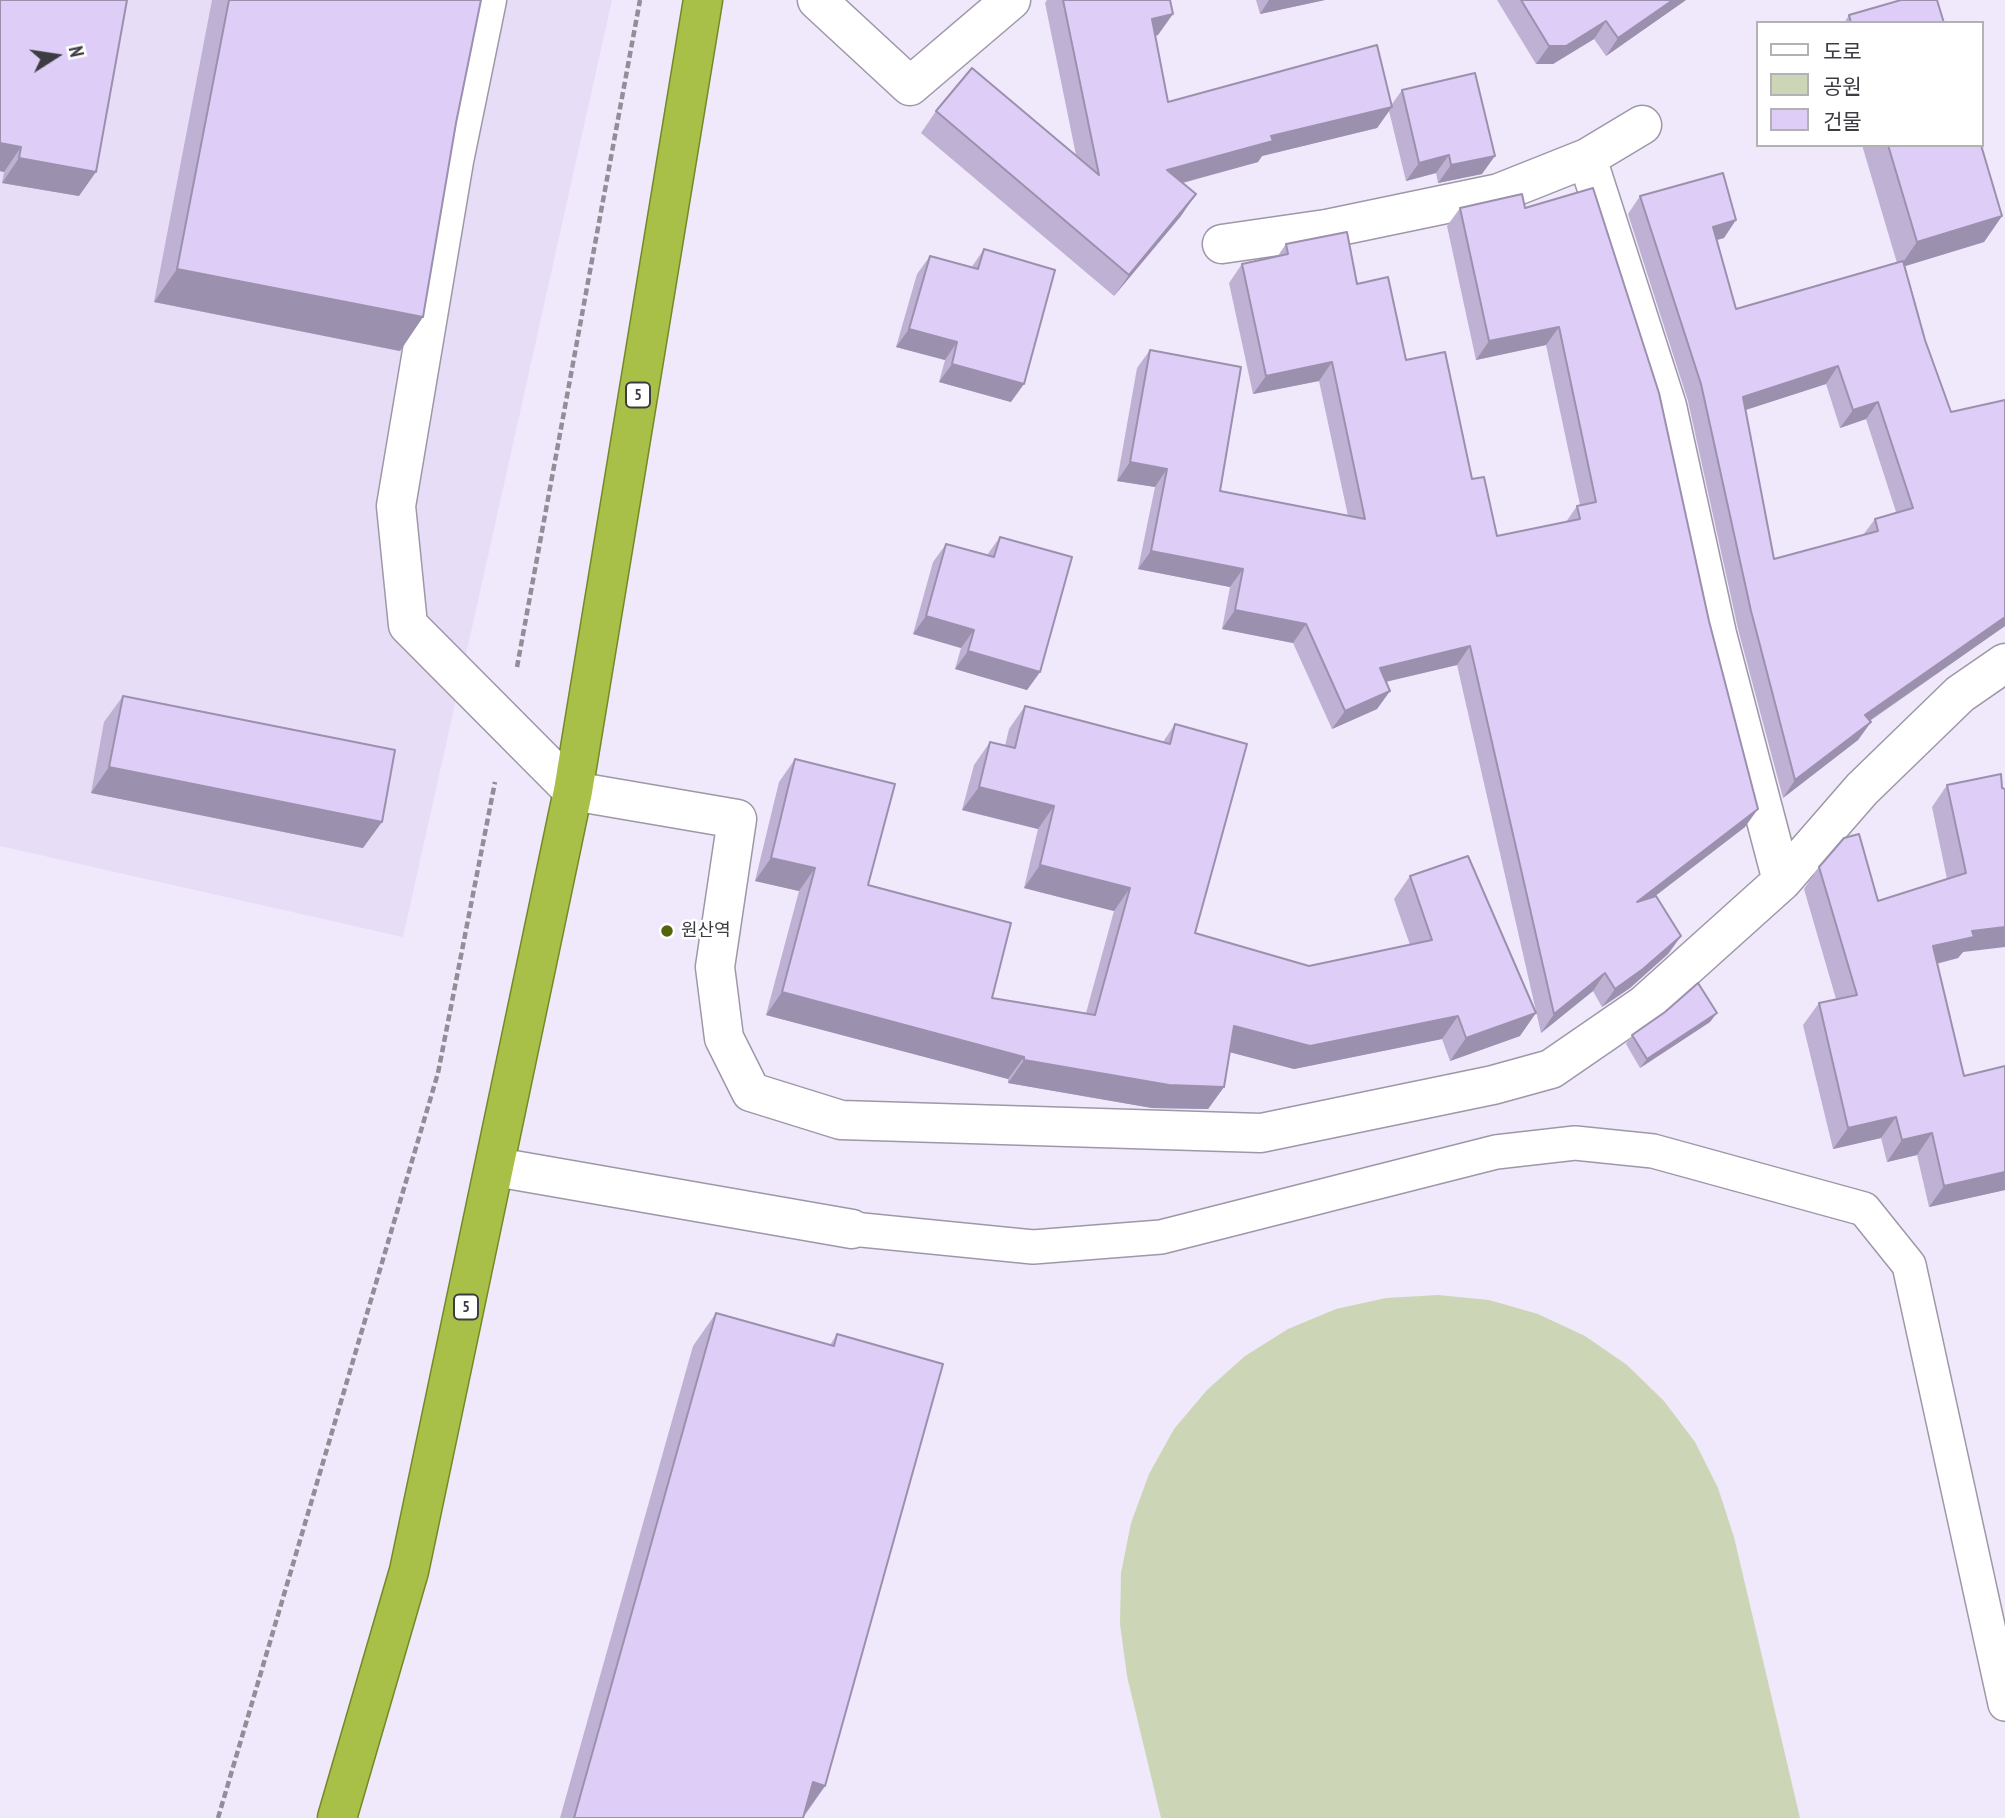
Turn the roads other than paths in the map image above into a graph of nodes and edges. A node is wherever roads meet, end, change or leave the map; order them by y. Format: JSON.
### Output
{"nodes":[{"id":1,"x":487,"y":0,"type":"edge"},
{"id":2,"x":703,"y":0,"type":"edge"},
{"id":3,"x":817,"y":0,"type":"edge"},
{"id":4,"x":1011,"y":0,"type":"edge"},
{"id":5,"x":1642,"y":125,"type":"dead end"},
{"id":6,"x":1587,"y":158,"type":"junction"},
{"id":7,"x":1222,"y":244,"type":"dead end"},
{"id":8,"x":2005,"y":663,"type":"edge"},
{"id":9,"x":573,"y":791,"type":"junction"},
{"id":10,"x":1782,"y":881,"type":"junction"},
{"id":11,"x":496,"y":1167,"type":"junction"},
{"id":12,"x":852,"y":1229,"type":"joint"},
{"id":13,"x":2005,"y":1704,"type":"edge"},
{"id":14,"x":337,"y":1818,"type":"edge"}],
"edges":[{"from":1,"to":9,"type":"street"},
{"from":2,"to":9,"type":"highway","number":"5"},
{"from":3,"to":4,"type":"street"},
{"from":5,"to":6,"type":"street"},
{"from":6,"to":7,"type":"street"},
{"from":6,"to":10,"type":"street"},
{"from":8,"to":10,"type":"street"},
{"from":9,"to":10,"type":"street"},
{"from":9,"to":11,"type":"highway","number":"5"},
{"from":11,"to":12,"type":"street"},
{"from":11,"to":14,"type":"highway","number":"5"},
{"from":12,"to":13,"type":"lane"}]}
